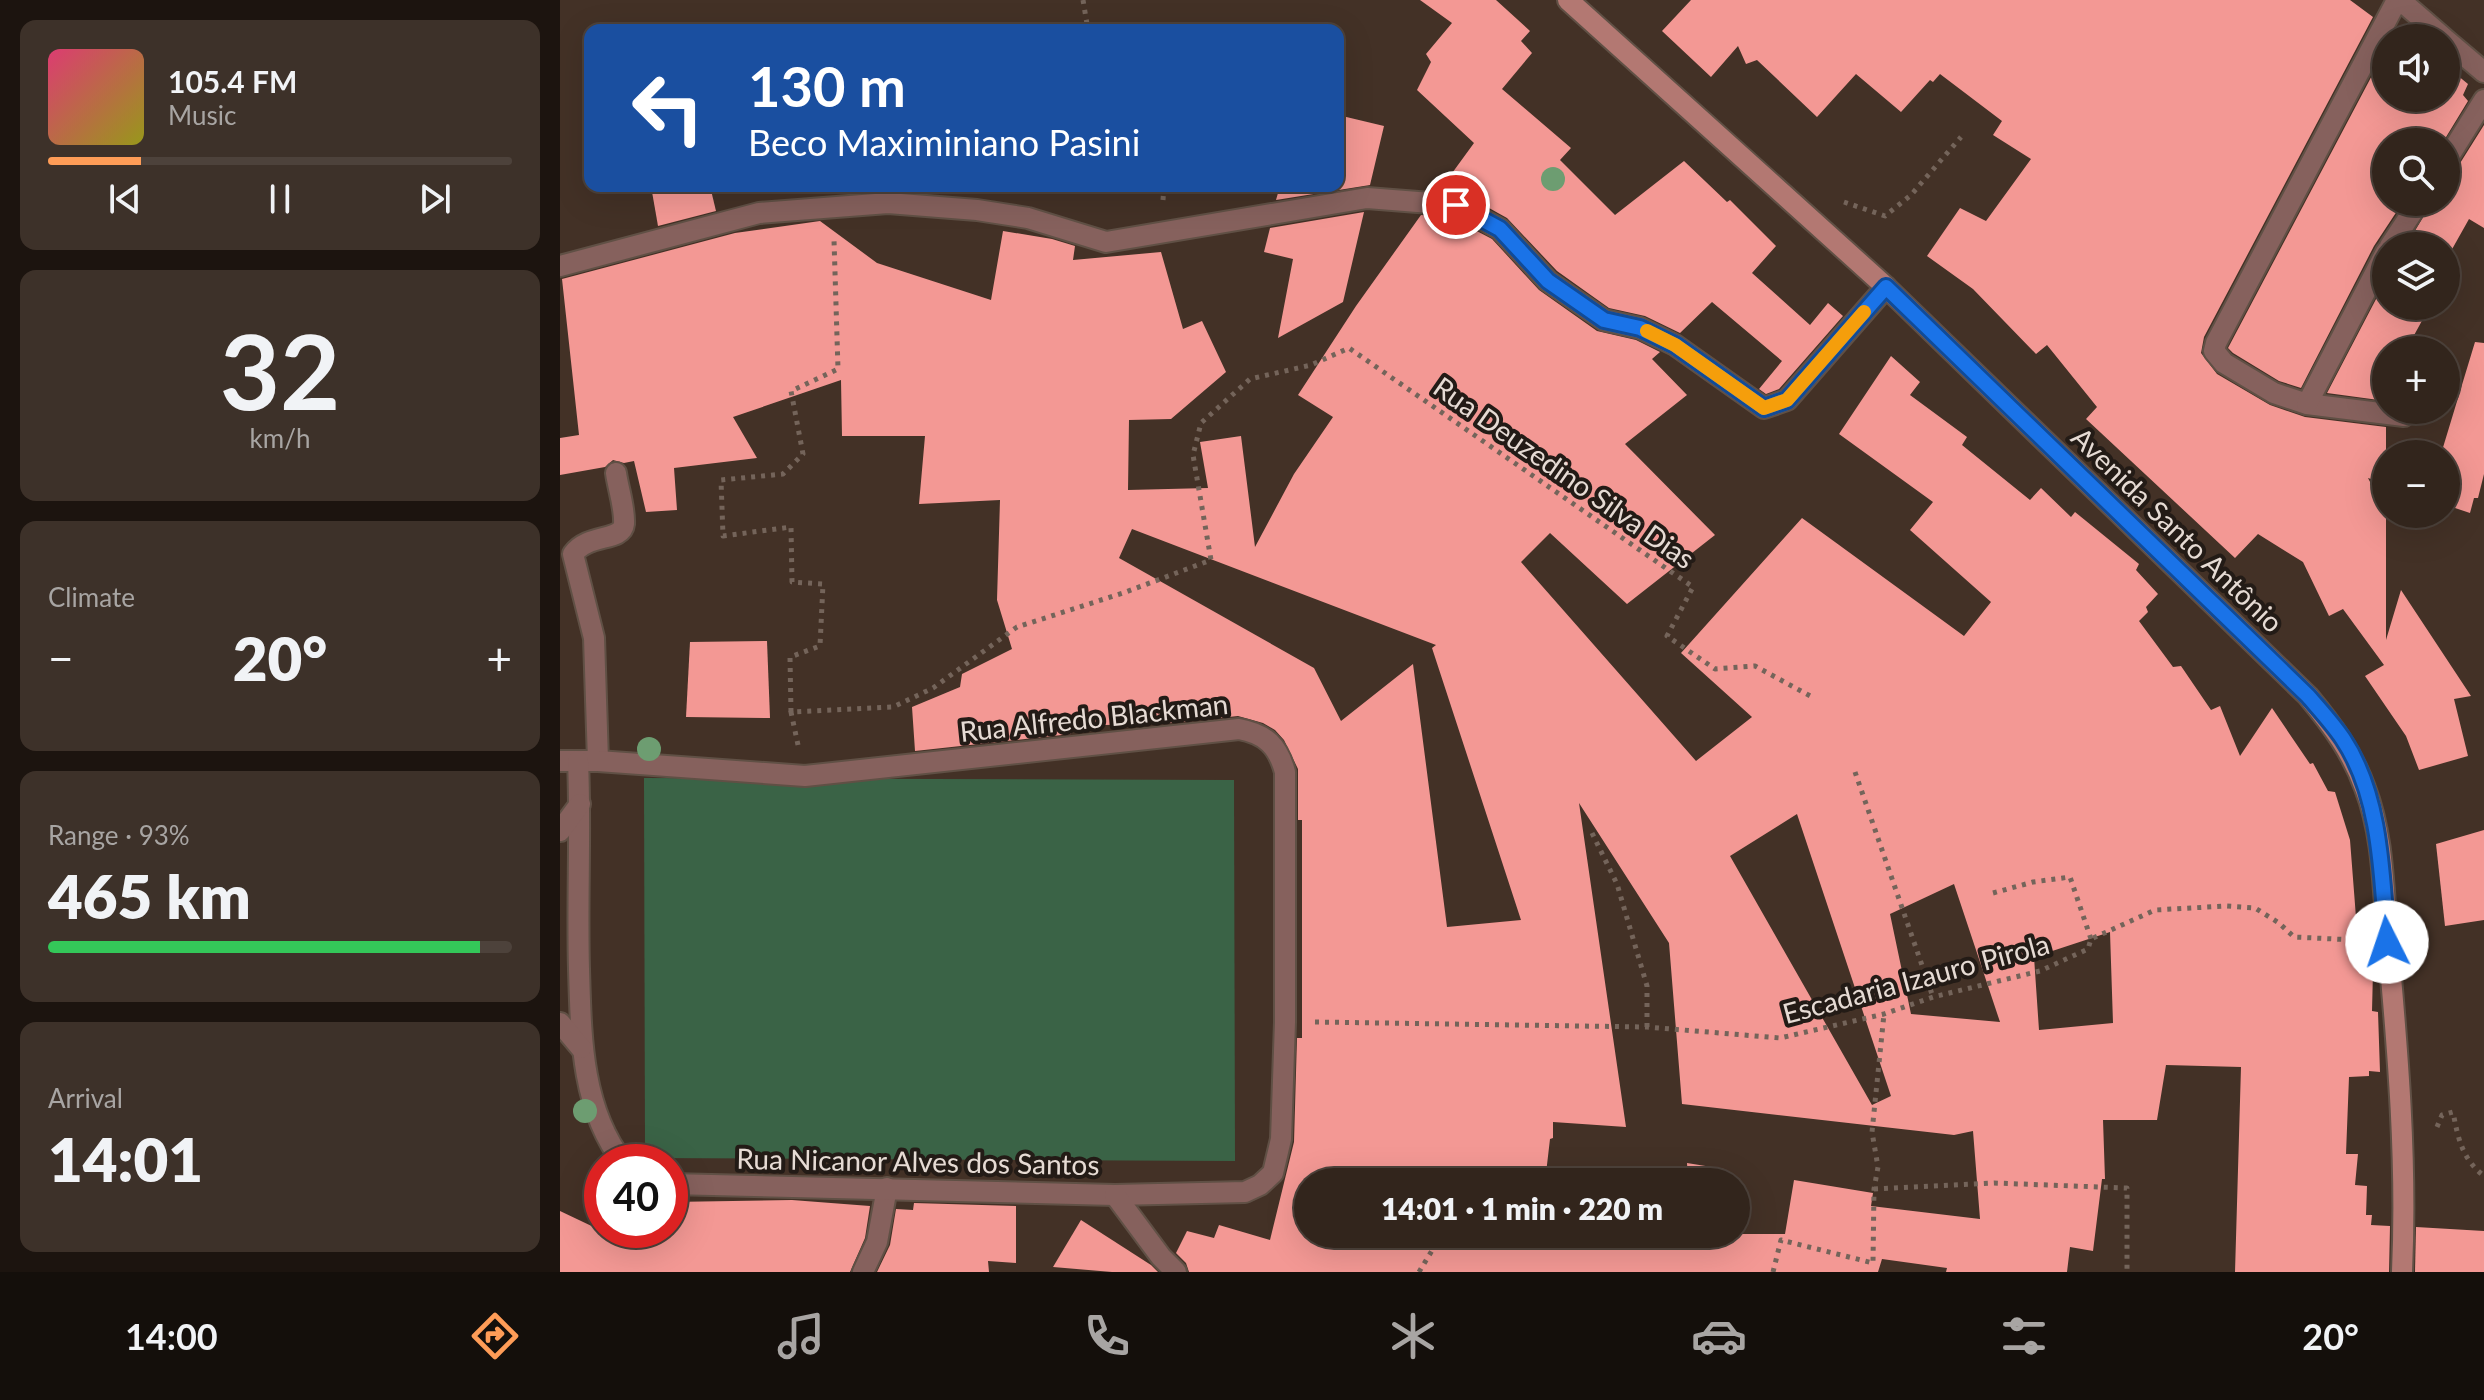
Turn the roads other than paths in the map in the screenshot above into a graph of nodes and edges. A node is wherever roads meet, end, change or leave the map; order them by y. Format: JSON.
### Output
{"nodes":[{"id":1,"x":1568,"y":0,"type":"edge"},
{"id":2,"x":2398,"y":0,"type":"edge"},
{"id":3,"x":2427,"y":24,"type":"edge"},
{"id":4,"x":2460,"y":52,"type":"edge"},
{"id":5,"x":2484,"y":72,"type":"edge"},
{"id":6,"x":2484,"y":100,"type":"edge"},
{"id":7,"x":2460,"y":139,"type":"edge"},
{"id":8,"x":560,"y":266,"type":"edge"},
{"id":9,"x":2372,"y":279,"type":"edge"},
{"id":10,"x":1886,"y":287,"type":"junction"},
{"id":11,"x":2307,"y":404,"type":"junction"},
{"id":12,"x":2372,"y":412,"type":"edge"},
{"id":13,"x":616,"y":473,"type":"dead end"},
{"id":14,"x":578,"y":761,"type":"edge"},
{"id":15,"x":580,"y":804,"type":"junction"},
{"id":16,"x":560,"y":831,"type":"edge"},
{"id":17,"x":560,"y":1023,"type":"edge"},
{"id":18,"x":581,"y":1048,"type":"junction"},
{"id":19,"x":610,"y":1144,"type":"edge"},
{"id":20,"x":688,"y":1184,"type":"edge"},
{"id":21,"x":887,"y":1188,"type":"junction"},
{"id":22,"x":1115,"y":1195,"type":"junction"},
{"id":23,"x":863,"y":1272,"type":"edge"},
{"id":24,"x":1176,"y":1272,"type":"edge"},
{"id":25,"x":2402,"y":1272,"type":"edge"}],
"edges":[{"from":1,"to":10,"type":"street","name":"Avenida Santo Antônio"},
{"from":2,"to":3,"type":"street"},
{"from":2,"to":11,"type":"street"},
{"from":4,"to":5,"type":"street"},
{"from":6,"to":7,"type":"street"},
{"from":8,"to":10,"type":"street"},
{"from":9,"to":11,"type":"street"},
{"from":10,"to":25,"type":"street","name":"Avenida Santo Antônio"},
{"from":11,"to":12,"type":"street"},
{"from":13,"to":14,"type":"street"},
{"from":14,"to":15,"type":"street"},
{"from":14,"to":22,"type":"street","name":"Rua Alfredo Blackman"},
{"from":15,"to":16,"type":"street"},
{"from":15,"to":18,"type":"street"},
{"from":17,"to":18,"type":"street"},
{"from":18,"to":19,"type":"street"},
{"from":20,"to":21,"type":"street","name":"Rua Nicanor Alves dos Santos"},
{"from":21,"to":22,"type":"street","name":"Rua Nicanor Alves dos Santos"},
{"from":21,"to":23,"type":"street"},
{"from":22,"to":24,"type":"street","name":"Rua Nicanor Alves dos Santos"}]}
